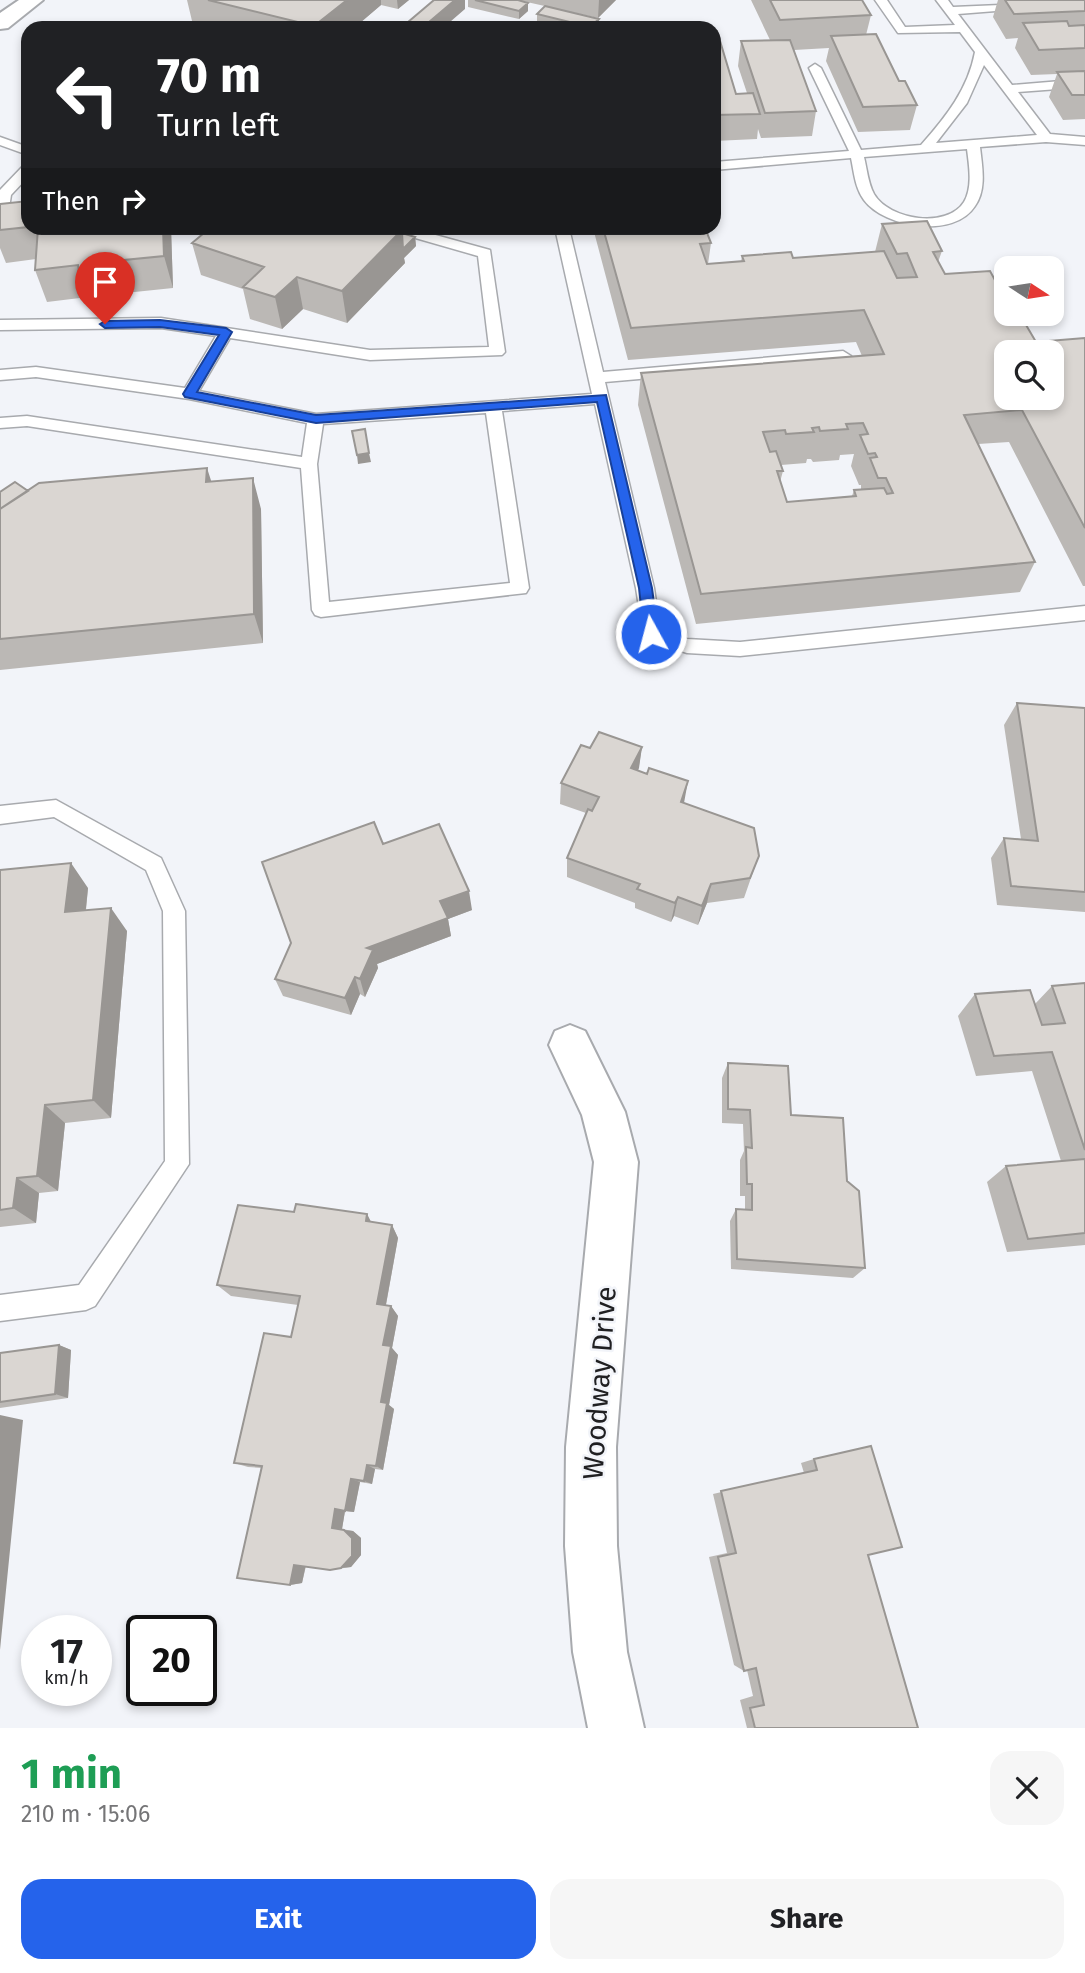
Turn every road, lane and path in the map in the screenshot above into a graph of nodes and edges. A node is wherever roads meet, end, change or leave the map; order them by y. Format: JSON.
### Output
{"nodes":[{"id":1,"x":33,"y":0,"type":"edge"},
{"id":2,"x":881,"y":0,"type":"edge"},
{"id":3,"x":946,"y":5,"type":"edge"},
{"id":4,"x":1031,"y":5,"type":"edge"},
{"id":5,"x":0,"y":23,"type":"edge"},
{"id":6,"x":964,"y":28,"type":"junction"},
{"id":7,"x":981,"y":51,"type":"junction"},
{"id":8,"x":815,"y":68,"type":"dead end"},
{"id":9,"x":1085,"y":83,"type":"edge"},
{"id":10,"x":1009,"y":89,"type":"junction"},
{"id":11,"x":1046,"y":138,"type":"junction"},
{"id":12,"x":0,"y":141,"type":"edge"},
{"id":13,"x":1085,"y":141,"type":"edge"},
{"id":14,"x":974,"y":144,"type":"junction"},
{"id":15,"x":21,"y":148,"type":"edge"},
{"id":16,"x":925,"y":148,"type":"junction"},
{"id":17,"x":857,"y":154,"type":"junction"},
{"id":18,"x":721,"y":165,"type":"edge"},
{"id":19,"x":21,"y":176,"type":"edge"},
{"id":20,"x":0,"y":220,"type":"edge"},
{"id":21,"x":421,"y":235,"type":"edge"},
{"id":22,"x":564,"y":235,"type":"edge"},
{"id":23,"x":0,"y":325,"type":"edge"},
{"id":24,"x":226,"y":332,"type":"junction"},
{"id":25,"x":843,"y":356,"type":"edge"},
{"id":26,"x":0,"y":375,"type":"edge"},
{"id":27,"x":597,"y":378,"type":"junction"},
{"id":28,"x":189,"y":394,"type":"junction"},
{"id":29,"x":602,"y":398,"type":"junction"},
{"id":30,"x":494,"y":407,"type":"junction"},
{"id":31,"x":316,"y":419,"type":"junction"},
{"id":32,"x":0,"y":424,"type":"edge"},
{"id":33,"x":309,"y":464,"type":"junction"},
{"id":34,"x":1085,"y":612,"type":"edge"},
{"id":35,"x":0,"y":816,"type":"edge"},
{"id":36,"x":570,"y":1045,"type":"dead end"},
{"id":37,"x":0,"y":1308,"type":"edge"},
{"id":38,"x":616,"y":1728,"type":"edge"}],
"edges":[{"from":1,"to":5,"type":"street"},
{"from":2,"to":6,"type":"lane"},
{"from":3,"to":4,"type":"lane"},
{"from":3,"to":6,"type":"lane"},
{"from":6,"to":7,"type":"lane"},
{"from":7,"to":10,"type":"lane"},
{"from":7,"to":16,"type":"lane"},
{"from":8,"to":17,"type":"lane"},
{"from":9,"to":10,"type":"lane"},
{"from":10,"to":11,"type":"lane"},
{"from":11,"to":13,"type":"lane"},
{"from":11,"to":14,"type":"lane"},
{"from":12,"to":15,"type":"lane"},
{"from":14,"to":16,"type":"lane"},
{"from":14,"to":17,"type":"lane"},
{"from":16,"to":17,"type":"lane"},
{"from":17,"to":18,"type":"lane"},
{"from":19,"to":20,"type":"lane"},
{"from":21,"to":24,"type":"lane"},
{"from":22,"to":27,"type":"lane"},
{"from":23,"to":24,"type":"lane"},
{"from":24,"to":28,"type":"lane"},
{"from":25,"to":27,"type":"lane"},
{"from":26,"to":28,"type":"lane"},
{"from":27,"to":29,"type":"lane"},
{"from":28,"to":31,"type":"lane"},
{"from":29,"to":30,"type":"lane"},
{"from":29,"to":34,"type":"lane"},
{"from":30,"to":31,"type":"lane"},
{"from":30,"to":33,"type":"lane"},
{"from":31,"to":33,"type":"lane"},
{"from":32,"to":33,"type":"lane"},
{"from":35,"to":37,"type":"lane"},
{"from":36,"to":38,"type":"street","name":"Woodway Drive"}]}
